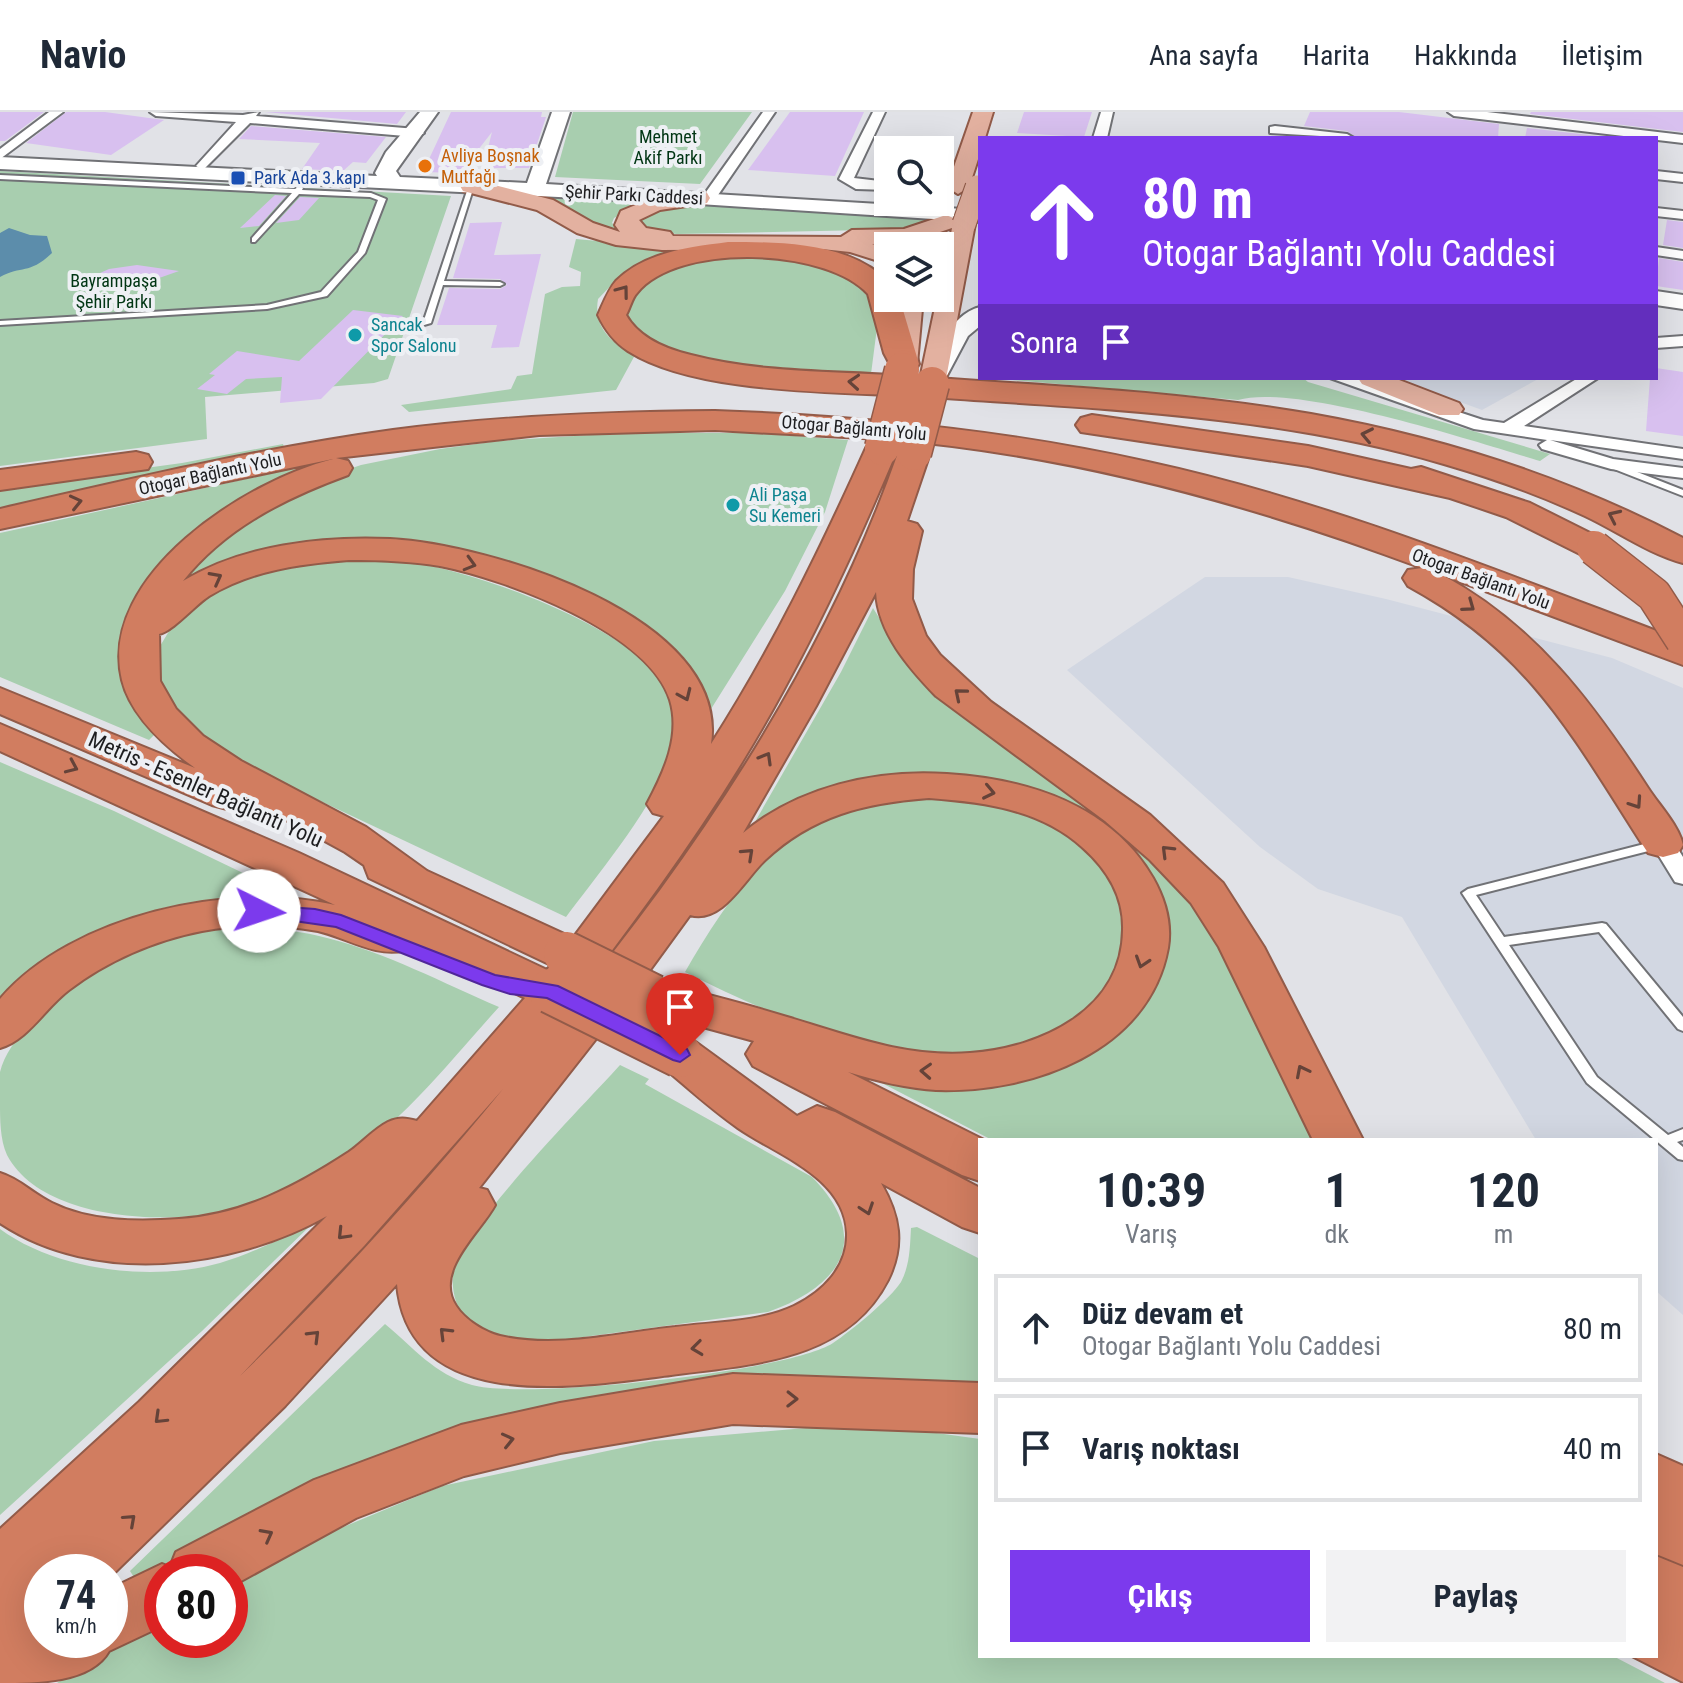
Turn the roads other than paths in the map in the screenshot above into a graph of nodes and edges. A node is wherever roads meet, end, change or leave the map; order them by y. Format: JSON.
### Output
{"nodes":[{"id":1,"x":57,"y":112,"type":"edge"},
{"id":2,"x":156,"y":112,"type":"edge"},
{"id":3,"x":429,"y":112,"type":"edge"},
{"id":4,"x":561,"y":112,"type":"edge"},
{"id":5,"x":769,"y":112,"type":"edge"},
{"id":6,"x":879,"y":112,"type":"edge"},
{"id":7,"x":983,"y":112,"type":"edge"},
{"id":8,"x":1000,"y":112,"type":"edge"},
{"id":9,"x":1107,"y":112,"type":"edge"},
{"id":10,"x":1279,"y":112,"type":"edge"},
{"id":11,"x":1454,"y":112,"type":"edge"},
{"id":12,"x":1580,"y":112,"type":"edge"},
{"id":13,"x":250,"y":116,"type":"edge"},
{"id":14,"x":1594,"y":128,"type":"junction"},
{"id":15,"x":0,"y":132,"type":"edge"},
{"id":16,"x":417,"y":133,"type":"junction"},
{"id":17,"x":1272,"y":134,"type":"edge"},
{"id":18,"x":25,"y":135,"type":"junction"},
{"id":19,"x":979,"y":136,"type":"edge"},
{"id":20,"x":993,"y":136,"type":"edge"},
{"id":21,"x":1101,"y":136,"type":"edge"},
{"id":22,"x":1310,"y":136,"type":"edge"},
{"id":23,"x":1639,"y":136,"type":"edge"},
{"id":24,"x":1658,"y":137,"type":"edge"},
{"id":25,"x":1683,"y":139,"type":"edge"},
{"id":26,"x":978,"y":144,"type":"edge"},
{"id":27,"x":0,"y":155,"type":"edge"},
{"id":28,"x":0,"y":163,"type":"edge"},
{"id":29,"x":203,"y":166,"type":"junction"},
{"id":30,"x":1658,"y":175,"type":"edge"},
{"id":31,"x":0,"y":177,"type":"edge"},
{"id":32,"x":389,"y":178,"type":"junction"},
{"id":33,"x":1683,"y":178,"type":"edge"},
{"id":34,"x":305,"y":183,"type":"dead end"},
{"id":35,"x":537,"y":183,"type":"junction"},
{"id":36,"x":333,"y":186,"type":"junction"},
{"id":37,"x":471,"y":186,"type":"junction"},
{"id":38,"x":874,"y":186,"type":"edge"},
{"id":39,"x":298,"y":191,"type":"junction"},
{"id":40,"x":706,"y":195,"type":"junction"},
{"id":41,"x":874,"y":201,"type":"edge"},
{"id":42,"x":969,"y":203,"type":"edge"},
{"id":43,"x":1658,"y":212,"type":"edge"},
{"id":44,"x":1683,"y":215,"type":"edge"},
{"id":45,"x":947,"y":232,"type":"edge"},
{"id":46,"x":255,"y":240,"type":"dead end"},
{"id":47,"x":1658,"y":251,"type":"edge"},
{"id":48,"x":874,"y":252,"type":"edge"},
{"id":49,"x":1683,"y":255,"type":"edge"},
{"id":50,"x":978,"y":276,"type":"edge"},
{"id":51,"x":440,"y":283,"type":"junction"},
{"id":52,"x":500,"y":284,"type":"dead end"},
{"id":53,"x":1658,"y":298,"type":"edge"},
{"id":54,"x":1683,"y":302,"type":"edge"},
{"id":55,"x":1658,"y":306,"type":"edge"},
{"id":56,"x":1683,"y":310,"type":"edge"},
{"id":57,"x":912,"y":312,"type":"edge"},
{"id":58,"x":978,"y":315,"type":"edge"},
{"id":59,"x":0,"y":323,"type":"edge"},
{"id":60,"x":427,"y":323,"type":"dead end"},
{"id":61,"x":1683,"y":341,"type":"edge"},
{"id":62,"x":1658,"y":343,"type":"edge"},
{"id":63,"x":904,"y":364,"type":"junction"},
{"id":64,"x":1345,"y":380,"type":"edge"},
{"id":65,"x":1375,"y":380,"type":"edge"},
{"id":66,"x":1587,"y":380,"type":"edge"},
{"id":67,"x":946,"y":387,"type":"junction"},
{"id":68,"x":850,"y":408,"type":"junction"},
{"id":69,"x":1437,"y":408,"type":"junction"},
{"id":70,"x":614,"y":421,"type":"junction"},
{"id":71,"x":1507,"y":429,"type":"junction"},
{"id":72,"x":1558,"y":448,"type":"junction"},
{"id":73,"x":898,"y":450,"type":"junction"},
{"id":74,"x":1683,"y":454,"type":"edge"},
{"id":75,"x":1084,"y":459,"type":"junction"},
{"id":76,"x":1611,"y":464,"type":"junction"},
{"id":77,"x":1683,"y":467,"type":"edge"},
{"id":78,"x":1683,"y":473,"type":"edge"},
{"id":79,"x":0,"y":480,"type":"edge"},
{"id":80,"x":1683,"y":493,"type":"edge"},
{"id":81,"x":1475,"y":494,"type":"junction"},
{"id":82,"x":0,"y":519,"type":"edge"},
{"id":83,"x":1683,"y":552,"type":"edge"},
{"id":84,"x":1683,"y":630,"type":"edge"},
{"id":85,"x":1683,"y":640,"type":"edge"},
{"id":86,"x":138,"y":647,"type":"junction"},
{"id":87,"x":1683,"y":654,"type":"edge"},
{"id":88,"x":0,"y":700,"type":"edge"},
{"id":89,"x":0,"y":736,"type":"edge"},
{"id":90,"x":1663,"y":843,"type":"junction"},
{"id":91,"x":1683,"y":876,"type":"edge"},
{"id":92,"x":411,"y":880,"type":"junction"},
{"id":93,"x":631,"y":892,"type":"junction"},
{"id":94,"x":1499,"y":942,"type":"junction"},
{"id":95,"x":633,"y":991,"type":"junction"},
{"id":96,"x":550,"y":1008,"type":"junction"},
{"id":97,"x":1683,"y":1026,"type":"edge"},
{"id":98,"x":0,"y":1031,"type":"edge"},
{"id":99,"x":680,"y":1055,"type":"junction"},
{"id":100,"x":1683,"y":1134,"type":"edge"},
{"id":101,"x":1337,"y":1138,"type":"edge"},
{"id":102,"x":1667,"y":1141,"type":"junction"},
{"id":103,"x":1683,"y":1155,"type":"edge"},
{"id":104,"x":978,"y":1160,"type":"edge"},
{"id":105,"x":0,"y":1193,"type":"edge"},
{"id":106,"x":978,"y":1211,"type":"edge"},
{"id":107,"x":978,"y":1408,"type":"edge"},
{"id":108,"x":1658,"y":1482,"type":"edge"},
{"id":109,"x":1683,"y":1499,"type":"edge"},
{"id":110,"x":1658,"y":1523,"type":"edge"},
{"id":111,"x":1683,"y":1537,"type":"edge"},
{"id":112,"x":92,"y":1554,"type":"edge"},
{"id":113,"x":232,"y":1554,"type":"edge"},
{"id":114,"x":0,"y":1567,"type":"edge"},
{"id":115,"x":1658,"y":1586,"type":"edge"},
{"id":116,"x":1683,"y":1600,"type":"edge"},
{"id":117,"x":24,"y":1615,"type":"edge"},
{"id":118,"x":0,"y":1637,"type":"edge"},
{"id":119,"x":1658,"y":1639,"type":"edge"},
{"id":120,"x":1683,"y":1651,"type":"edge"},
{"id":121,"x":55,"y":1658,"type":"edge"},
{"id":122,"x":18,"y":1683,"type":"edge"}],
"edges":[{"from":1,"to":18,"type":"street"},
{"from":2,"to":13,"type":"street"},
{"from":3,"to":16,"type":"main road"},
{"from":4,"to":35,"type":"main road"},
{"from":5,"to":40,"type":"street"},
{"from":6,"to":38,"type":"street"},
{"from":7,"to":19,"type":"main road"},
{"from":8,"to":20,"type":"main road"},
{"from":9,"to":21,"type":"street"},
{"from":10,"to":17,"type":"street"},
{"from":11,"to":14,"type":"street"},
{"from":12,"to":14,"type":"street"},
{"from":13,"to":16,"type":"street"},
{"from":13,"to":29,"type":"street"},
{"from":14,"to":23,"type":"street"},
{"from":15,"to":18,"type":"street"},
{"from":16,"to":32,"type":"main road"},
{"from":17,"to":22,"type":"street"},
{"from":18,"to":27,"type":"street"},
{"from":24,"to":25,"type":"street"},
{"from":26,"to":42,"type":"main road"},
{"from":27,"to":29,"type":"main road","name":"Şehir Parkı Caddesi"},
{"from":28,"to":36,"type":"main road","name":"Şehir Parkı Caddesi"},
{"from":29,"to":32,"type":"main road","name":"Şehir Parkı Caddesi"},
{"from":30,"to":33,"type":"street"},
{"from":31,"to":39,"type":"lane"},
{"from":32,"to":35,"type":"main road","name":"Şehir Parkı Caddesi"},
{"from":32,"to":36,"type":"main road","name":"Şehir Parkı Caddesi"},
{"from":32,"to":37,"type":"main road","name":"Şehir Parkı Caddesi"},
{"from":34,"to":39,"type":"lane"},
{"from":35,"to":40,"type":"main road","name":"Şehir Parkı Caddesi"},
{"from":36,"to":39,"type":"lane"},
{"from":36,"to":59,"type":"lane"},
{"from":37,"to":40,"type":"main road","name":"Şehir Parkı Caddesi"},
{"from":37,"to":48,"type":"main road"},
{"from":37,"to":51,"type":"lane"},
{"from":39,"to":46,"type":"lane"},
{"from":40,"to":41,"type":"main road","name":"Şehir Parkı Caddesi"},
{"from":40,"to":42,"type":"main road","name":"Şehir Parkı Caddesi"},
{"from":40,"to":42,"type":"main road"},
{"from":42,"to":45,"type":"main road"},
{"from":42,"to":50,"type":"main road"},
{"from":42,"to":67,"type":"main road"},
{"from":43,"to":44,"type":"street"},
{"from":47,"to":49,"type":"street"},
{"from":51,"to":52,"type":"lane"},
{"from":51,"to":60,"type":"lane"},
{"from":53,"to":54,"type":"main road"},
{"from":55,"to":56,"type":"main road"},
{"from":57,"to":63,"type":"main road"},
{"from":58,"to":67,"type":"main road"},
{"from":61,"to":62,"type":"street"},
{"from":67,"to":63,"type":"highway","one_way":true},
{"from":63,"to":73,"type":"highway","bridge":true},
{"from":64,"to":69,"type":"street"},
{"from":65,"to":69,"type":"main road"},
{"from":66,"to":71,"type":"street"},
{"from":67,"to":73,"type":"highway","bridge":true},
{"from":67,"to":81,"type":"highway"},
{"from":83,"to":67,"type":"highway","one_way":true},
{"from":68,"to":79,"type":"highway","name":"Otogar Bağlantı Yolu"},
{"from":68,"to":81,"type":"highway"},
{"from":68,"to":84,"type":"highway","name":"Otogar Bağlantı Yolu"},
{"from":69,"to":71,"type":"street"},
{"from":69,"to":71,"type":"street"},
{"from":70,"to":75,"type":"highway","name":"Otogar Bağlantı Yolu"},
{"from":82,"to":70,"type":"highway","name":"Otogar Bağlantı Yolu","one_way":true},
{"from":70,"to":86,"type":"highway"},
{"from":71,"to":72,"type":"street"},
{"from":71,"to":74,"type":"street"},
{"from":72,"to":76,"type":"street"},
{"from":72,"to":77,"type":"street"},
{"from":73,"to":93,"type":"highway"},
{"from":95,"to":73,"type":"highway","one_way":true},
{"from":101,"to":73,"type":"highway","one_way":true},
{"from":75,"to":87,"type":"highway","name":"Otogar Bağlantı Yolu"},
{"from":75,"to":90,"type":"highway","one_way":true},
{"from":76,"to":78,"type":"street"},
{"from":76,"to":80,"type":"lane"},
{"from":81,"to":85,"type":"highway","bridge":true},
{"from":86,"to":92,"type":"highway"},
{"from":86,"to":93,"type":"highway","one_way":true},
{"from":88,"to":92,"type":"highway","name":"Metris - Esenler Bağlantı Yolu"},
{"from":89,"to":96,"type":"highway","name":"Metris - Esenler Bağlantı Yolu","one_way":true},
{"from":90,"to":91,"type":"street"},
{"from":90,"to":94,"type":"lane"},
{"from":92,"to":96,"type":"highway"},
{"from":93,"to":96,"type":"highway"},
{"from":94,"to":97,"type":"lane"},
{"from":94,"to":102,"type":"lane"},
{"from":95,"to":95,"type":"highway","one_way":true},
{"from":95,"to":96,"type":"highway"},
{"from":95,"to":96,"type":"highway","bridge":true},
{"from":95,"to":104,"type":"highway"},
{"from":96,"to":98,"type":"highway"},
{"from":96,"to":99,"type":"highway","bridge":true},
{"from":99,"to":96,"type":"highway","one_way":true},
{"from":96,"to":105,"type":"highway"},
{"from":112,"to":96,"type":"highway","one_way":true},
{"from":96,"to":114,"type":"highway","one_way":true},
{"from":99,"to":106,"type":"highway"},
{"from":100,"to":102,"type":"lane"},
{"from":102,"to":103,"type":"lane"},
{"from":113,"to":107,"type":"highway","one_way":true},
{"from":108,"to":109,"type":"highway"},
{"from":110,"to":111,"type":"highway"},
{"from":115,"to":116,"type":"highway"},
{"from":117,"to":118,"type":"highway"},
{"from":119,"to":120,"type":"highway"},
{"from":121,"to":122,"type":"highway"}]}
